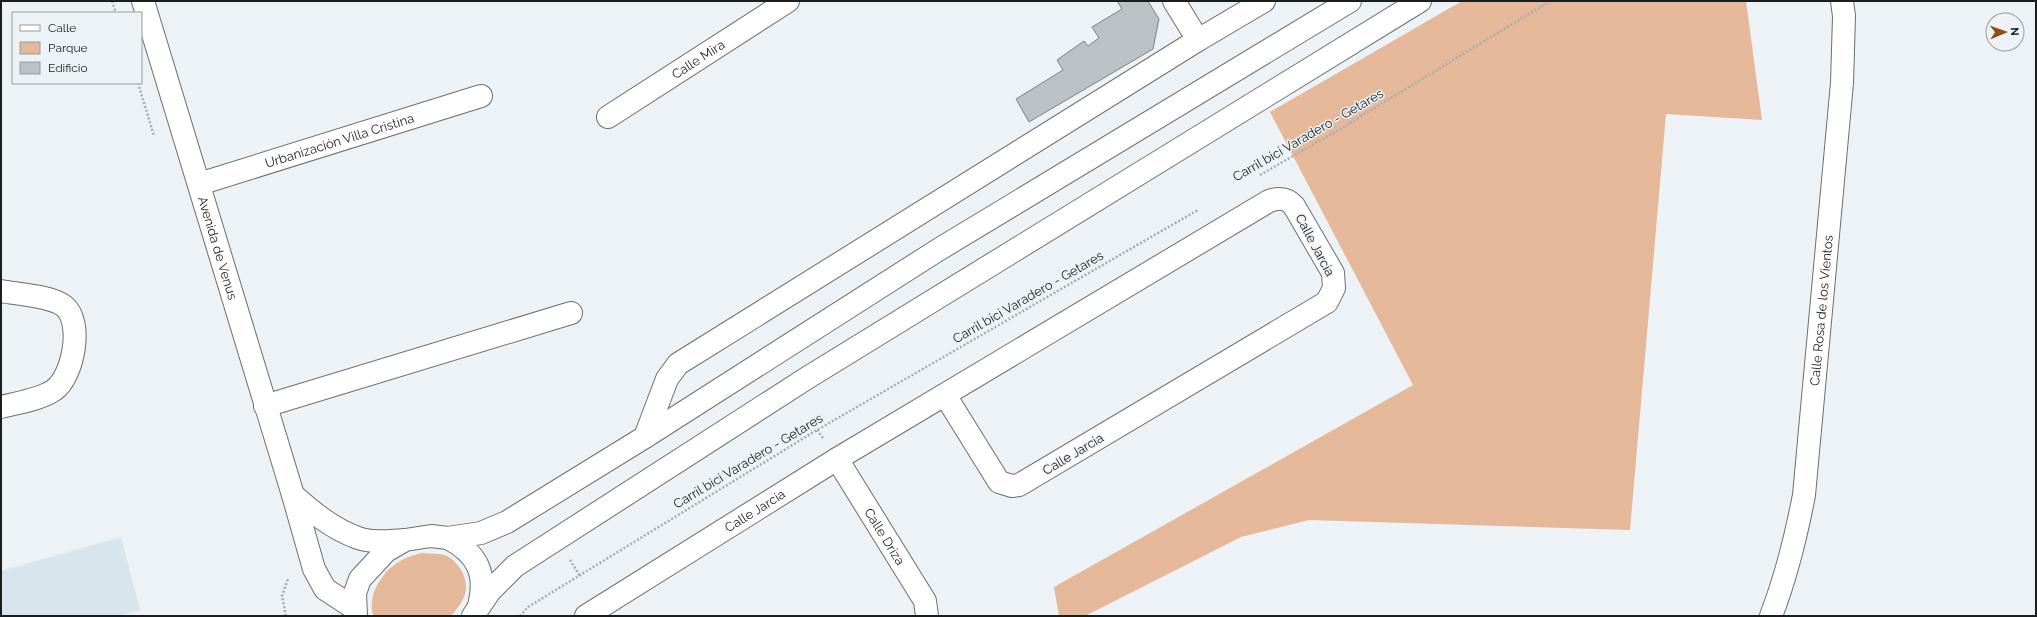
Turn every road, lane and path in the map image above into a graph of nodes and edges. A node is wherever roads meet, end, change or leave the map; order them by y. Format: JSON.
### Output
{"nodes":[{"id":1,"x":112,"y":1,"type":"edge"},
{"id":2,"x":143,"y":1,"type":"edge"},
{"id":3,"x":788,"y":1,"type":"edge"},
{"id":4,"x":1174,"y":1,"type":"edge"},
{"id":5,"x":1264,"y":1,"type":"edge"},
{"id":6,"x":1350,"y":1,"type":"edge"},
{"id":7,"x":1420,"y":1,"type":"edge"},
{"id":8,"x":1550,"y":1,"type":"edge"},
{"id":9,"x":1842,"y":1,"type":"edge"},
{"id":10,"x":116,"y":12,"type":"edge"},
{"id":11,"x":1198,"y":40,"type":"junction"},
{"id":12,"x":481,"y":96,"type":"dead end"},
{"id":13,"x":608,"y":117,"type":"dead end"},
{"id":14,"x":1256,"y":177,"type":"dead end"},
{"id":15,"x":199,"y":184,"type":"junction"},
{"id":16,"x":1201,"y":209,"type":"dead end"},
{"id":17,"x":1,"y":291,"type":"edge"},
{"id":18,"x":571,"y":313,"type":"dead end"},
{"id":19,"x":945,"y":395,"type":"junction"},
{"id":20,"x":265,"y":406,"type":"junction"},
{"id":21,"x":1,"y":407,"type":"edge"},
{"id":22,"x":645,"y":437,"type":"junction"},
{"id":23,"x":837,"y":459,"type":"junction"},
{"id":24,"x":293,"y":495,"type":"junction"},
{"id":25,"x":448,"y":538,"type":"junction"},
{"id":26,"x":405,"y":540,"type":"junction"},
{"id":27,"x":476,"y":612,"type":"edge"},
{"id":28,"x":353,"y":613,"type":"edge"},
{"id":29,"x":520,"y":616,"type":"edge"},
{"id":30,"x":586,"y":616,"type":"edge"},
{"id":31,"x":928,"y":616,"type":"edge"},
{"id":32,"x":1771,"y":616,"type":"edge"}],
"edges":[{"from":1,"to":10,"type":"path"},
{"from":2,"to":15,"type":"street","name":"Avenida de Venus"},
{"from":3,"to":13,"type":"street","name":"Calle Mira"},
{"from":4,"to":11,"type":"street"},
{"from":5,"to":11,"type":"street"},
{"from":6,"to":22,"type":"street"},
{"from":7,"to":27,"type":"street"},
{"from":8,"to":14,"type":"path","name":"Carril bici Varadero - Getares"},
{"from":9,"to":32,"type":"street","name":"Calle Rosa de los Vientos"},
{"from":11,"to":22,"type":"street"},
{"from":12,"to":15,"type":"street","name":"Urbanización Villa Cristina"},
{"from":15,"to":20,"type":"street","name":"Avenida de Venus"},
{"from":16,"to":29,"type":"path","name":"Carril bici Varadero - Getares"},
{"from":17,"to":21,"type":"street"},
{"from":18,"to":20,"type":"street"},
{"from":19,"to":19,"type":"street","name":"Calle Jarcia"},
{"from":19,"to":23,"type":"street","name":"Calle Jarcia"},
{"from":20,"to":24,"type":"street","name":"Avenida de Venus"},
{"from":22,"to":25,"type":"street"},
{"from":23,"to":30,"type":"street","name":"Calle Jarcia"},
{"from":23,"to":31,"type":"street","name":"Calle Driza"},
{"from":24,"to":26,"type":"street"},
{"from":24,"to":28,"type":"street","name":"Avenida de Venus"},
{"from":25,"to":26,"type":"street"},
{"from":25,"to":27,"type":"street"},
{"from":26,"to":28,"type":"street"}]}
